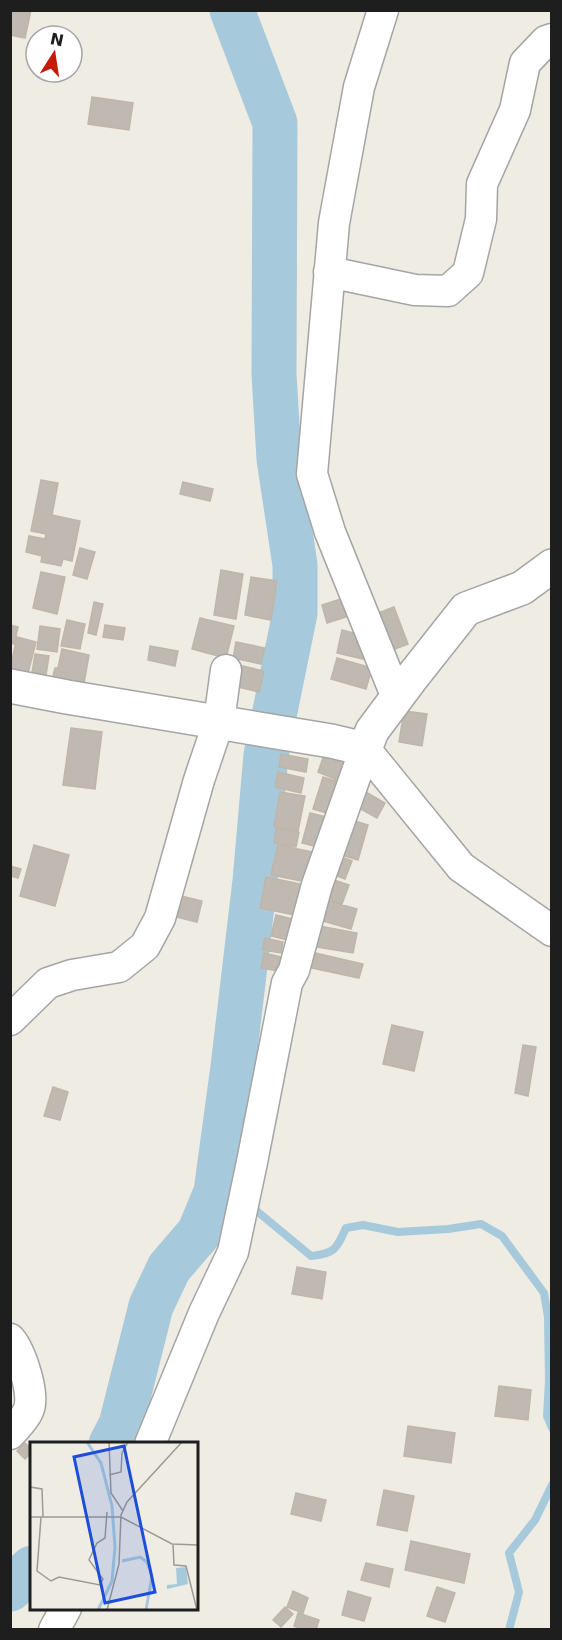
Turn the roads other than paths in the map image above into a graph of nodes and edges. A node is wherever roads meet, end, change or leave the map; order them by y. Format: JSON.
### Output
{"nodes":[{"id":1,"x":383,"y":10,"type":"edge"},
{"id":2,"x":552,"y":39,"type":"edge"},
{"id":3,"x":329,"y":272,"type":"junction"},
{"id":4,"x":552,"y":566,"type":"edge"},
{"id":5,"x":226,"y":670,"type":"dead end"},
{"id":6,"x":10,"y":686,"type":"edge"},
{"id":7,"x":397,"y":698,"type":"junction"},
{"id":8,"x":234,"y":724,"type":"junction"},
{"id":9,"x":365,"y":749,"type":"junction"},
{"id":10,"x":552,"y":931,"type":"edge"},
{"id":11,"x":10,"y":1020,"type":"edge"},
{"id":12,"x":10,"y":1339,"type":"edge"},
{"id":13,"x":10,"y":1434,"type":"edge"},
{"id":14,"x":150,"y":1442,"type":"edge"},
{"id":15,"x":65,"y":1610,"type":"edge"},
{"id":16,"x":54,"y":1629,"type":"edge"}],
"edges":[{"from":1,"to":3,"type":"street"},
{"from":2,"to":3,"type":"street"},
{"from":3,"to":7,"type":"street"},
{"from":4,"to":7,"type":"street"},
{"from":5,"to":8,"type":"street"},
{"from":6,"to":8,"type":"street"},
{"from":7,"to":9,"type":"street"},
{"from":8,"to":9,"type":"street"},
{"from":8,"to":11,"type":"street"},
{"from":9,"to":10,"type":"street"},
{"from":9,"to":14,"type":"street"},
{"from":12,"to":13,"type":"street"},
{"from":15,"to":16,"type":"street"}]}
